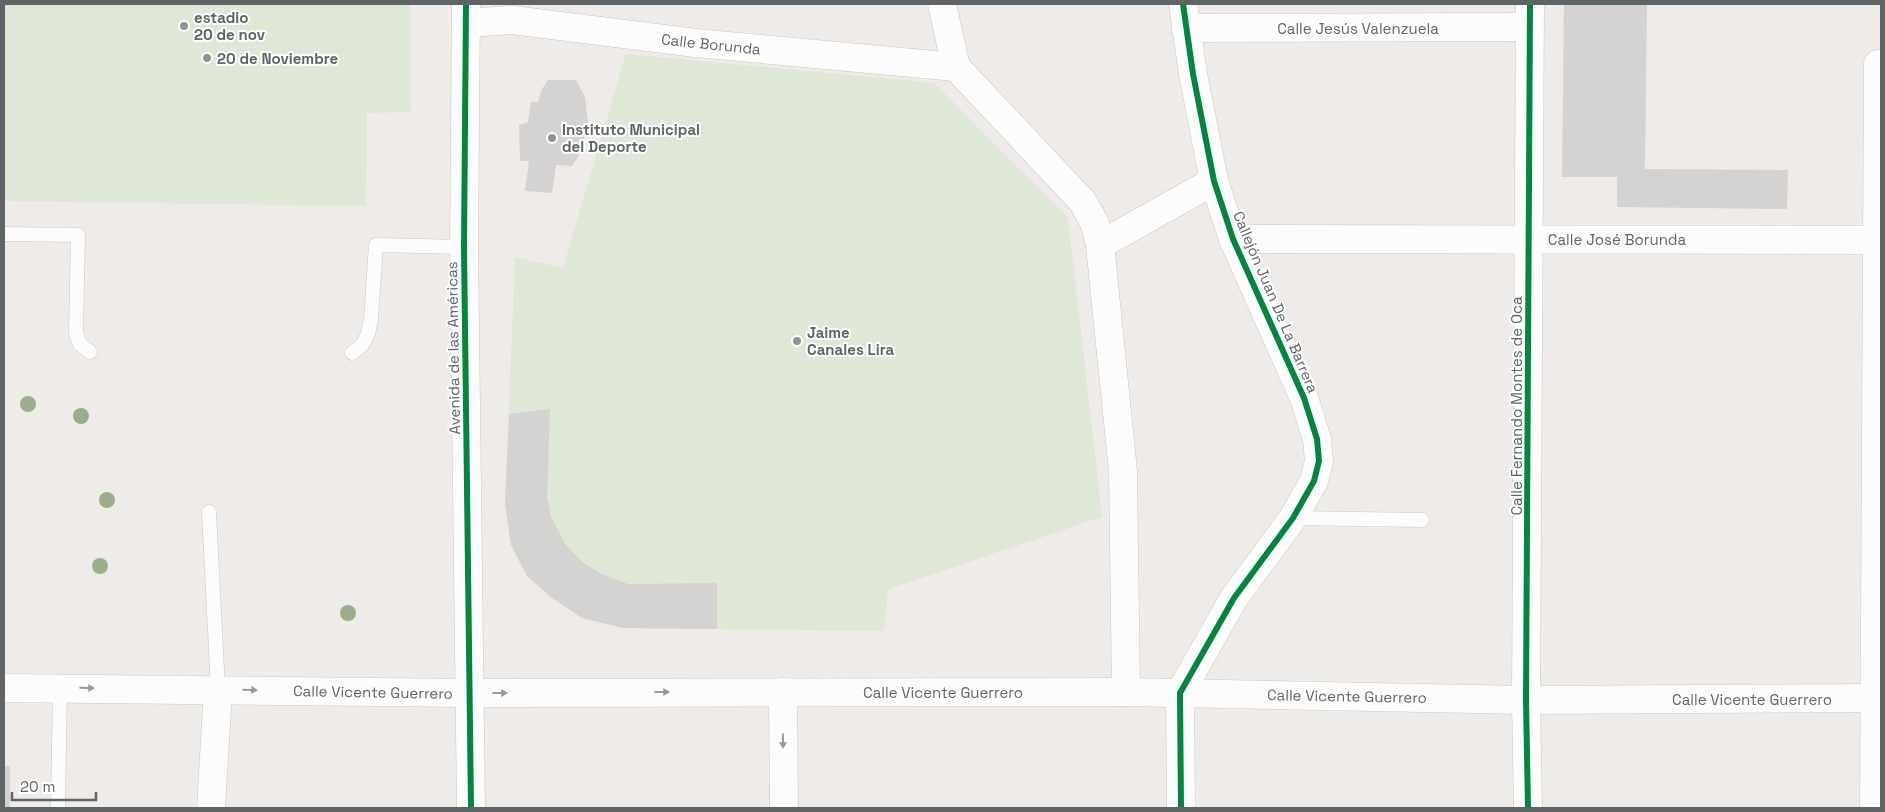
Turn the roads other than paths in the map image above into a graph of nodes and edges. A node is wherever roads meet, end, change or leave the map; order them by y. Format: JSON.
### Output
{"nodes":[{"id":1,"x":942,"y":4,"type":"edge"},
{"id":2,"x":466,"y":13,"type":"edge"},
{"id":3,"x":1530,"y":15,"type":"edge"},
{"id":4,"x":1185,"y":16,"type":"edge"},
{"id":5,"x":1878,"y":64,"type":"dead end"},
{"id":6,"x":956,"y":67,"type":"junction"},
{"id":7,"x":1214,"y":181,"type":"junction"},
{"id":8,"x":4,"y":234,"type":"edge"},
{"id":9,"x":1530,"y":238,"type":"junction"},
{"id":10,"x":1233,"y":239,"type":"junction"},
{"id":11,"x":1879,"y":240,"type":"edge"},
{"id":12,"x":1100,"y":245,"type":"junction"},
{"id":13,"x":464,"y":247,"type":"junction"},
{"id":14,"x":90,"y":352,"type":"dead end"},
{"id":15,"x":352,"y":353,"type":"dead end"},
{"id":16,"x":209,"y":512,"type":"dead end"},
{"id":17,"x":1293,"y":518,"type":"junction"},
{"id":18,"x":1422,"y":520,"type":"dead end"},
{"id":19,"x":4,"y":688,"type":"edge"},
{"id":20,"x":60,"y":688,"type":"junction"},
{"id":21,"x":218,"y":690,"type":"junction"},
{"id":22,"x":783,"y":692,"type":"junction"},
{"id":23,"x":1126,"y":692,"type":"junction"},
{"id":24,"x":470,"y":693,"type":"junction"},
{"id":25,"x":1180,"y":693,"type":"junction"},
{"id":26,"x":1877,"y":698,"type":"edge"},
{"id":27,"x":1526,"y":700,"type":"junction"},
{"id":28,"x":1876,"y":805,"type":"edge"},
{"id":29,"x":58,"y":808,"type":"edge"},
{"id":30,"x":212,"y":808,"type":"edge"},
{"id":31,"x":471,"y":808,"type":"edge"},
{"id":32,"x":784,"y":808,"type":"edge"},
{"id":33,"x":1180,"y":808,"type":"edge"},
{"id":34,"x":1528,"y":808,"type":"edge"}],
"edges":[{"from":1,"to":6,"type":"street"},
{"from":2,"to":6,"type":"street","name":"Calle Borunda"},
{"from":2,"to":13,"type":"street","name":"Avenida de las Américas"},
{"from":3,"to":4,"type":"street","name":"Calle Jesús Valenzuela"},
{"from":3,"to":9,"type":"street","name":"Calle Fernando Montes de Oca"},
{"from":4,"to":7,"type":"street","name":"Callejón Juan De La Barrera"},
{"from":5,"to":11,"type":"street"},
{"from":6,"to":12,"type":"street"},
{"from":7,"to":10,"type":"street","name":"Callejón Juan De La Barrera"},
{"from":7,"to":12,"type":"street"},
{"from":8,"to":14,"type":"lane"},
{"from":9,"to":10,"type":"street","name":"Calle José Borunda"},
{"from":9,"to":11,"type":"street","name":"Calle José Borunda"},
{"from":9,"to":27,"type":"street","name":"Calle Fernando Montes de Oca"},
{"from":10,"to":17,"type":"street","name":"Callejón Juan De La Barrera"},
{"from":11,"to":26,"type":"street"},
{"from":12,"to":23,"type":"street"},
{"from":13,"to":15,"type":"lane"},
{"from":13,"to":24,"type":"street","name":"Avenida de las Américas"},
{"from":16,"to":21,"type":"lane"},
{"from":17,"to":18,"type":"lane"},
{"from":17,"to":25,"type":"street","name":"Callejón Juan De La Barrera"},
{"from":19,"to":20,"type":"street","name":"Calle Vicente Guerrero"},
{"from":20,"to":21,"type":"street","name":"Calle Vicente Guerrero","one_way":true},
{"from":20,"to":29,"type":"lane"},
{"from":21,"to":24,"type":"street","name":"Calle Vicente Guerrero","one_way":true},
{"from":21,"to":30,"type":"street"},
{"from":22,"to":23,"type":"street","name":"Calle Vicente Guerrero"},
{"from":24,"to":22,"type":"street","name":"Calle Vicente Guerrero","one_way":true},
{"from":22,"to":32,"type":"street","one_way":true},
{"from":23,"to":25,"type":"street","name":"Calle Vicente Guerrero"},
{"from":24,"to":31,"type":"street","name":"Avenida de las Américas"},
{"from":25,"to":27,"type":"street","name":"Calle Vicente Guerrero"},
{"from":25,"to":33,"type":"street"},
{"from":26,"to":27,"type":"street","name":"Calle Vicente Guerrero"},
{"from":26,"to":28,"type":"street"},
{"from":27,"to":34,"type":"street","name":"Calle Fernando Montes de Oca"}]}
